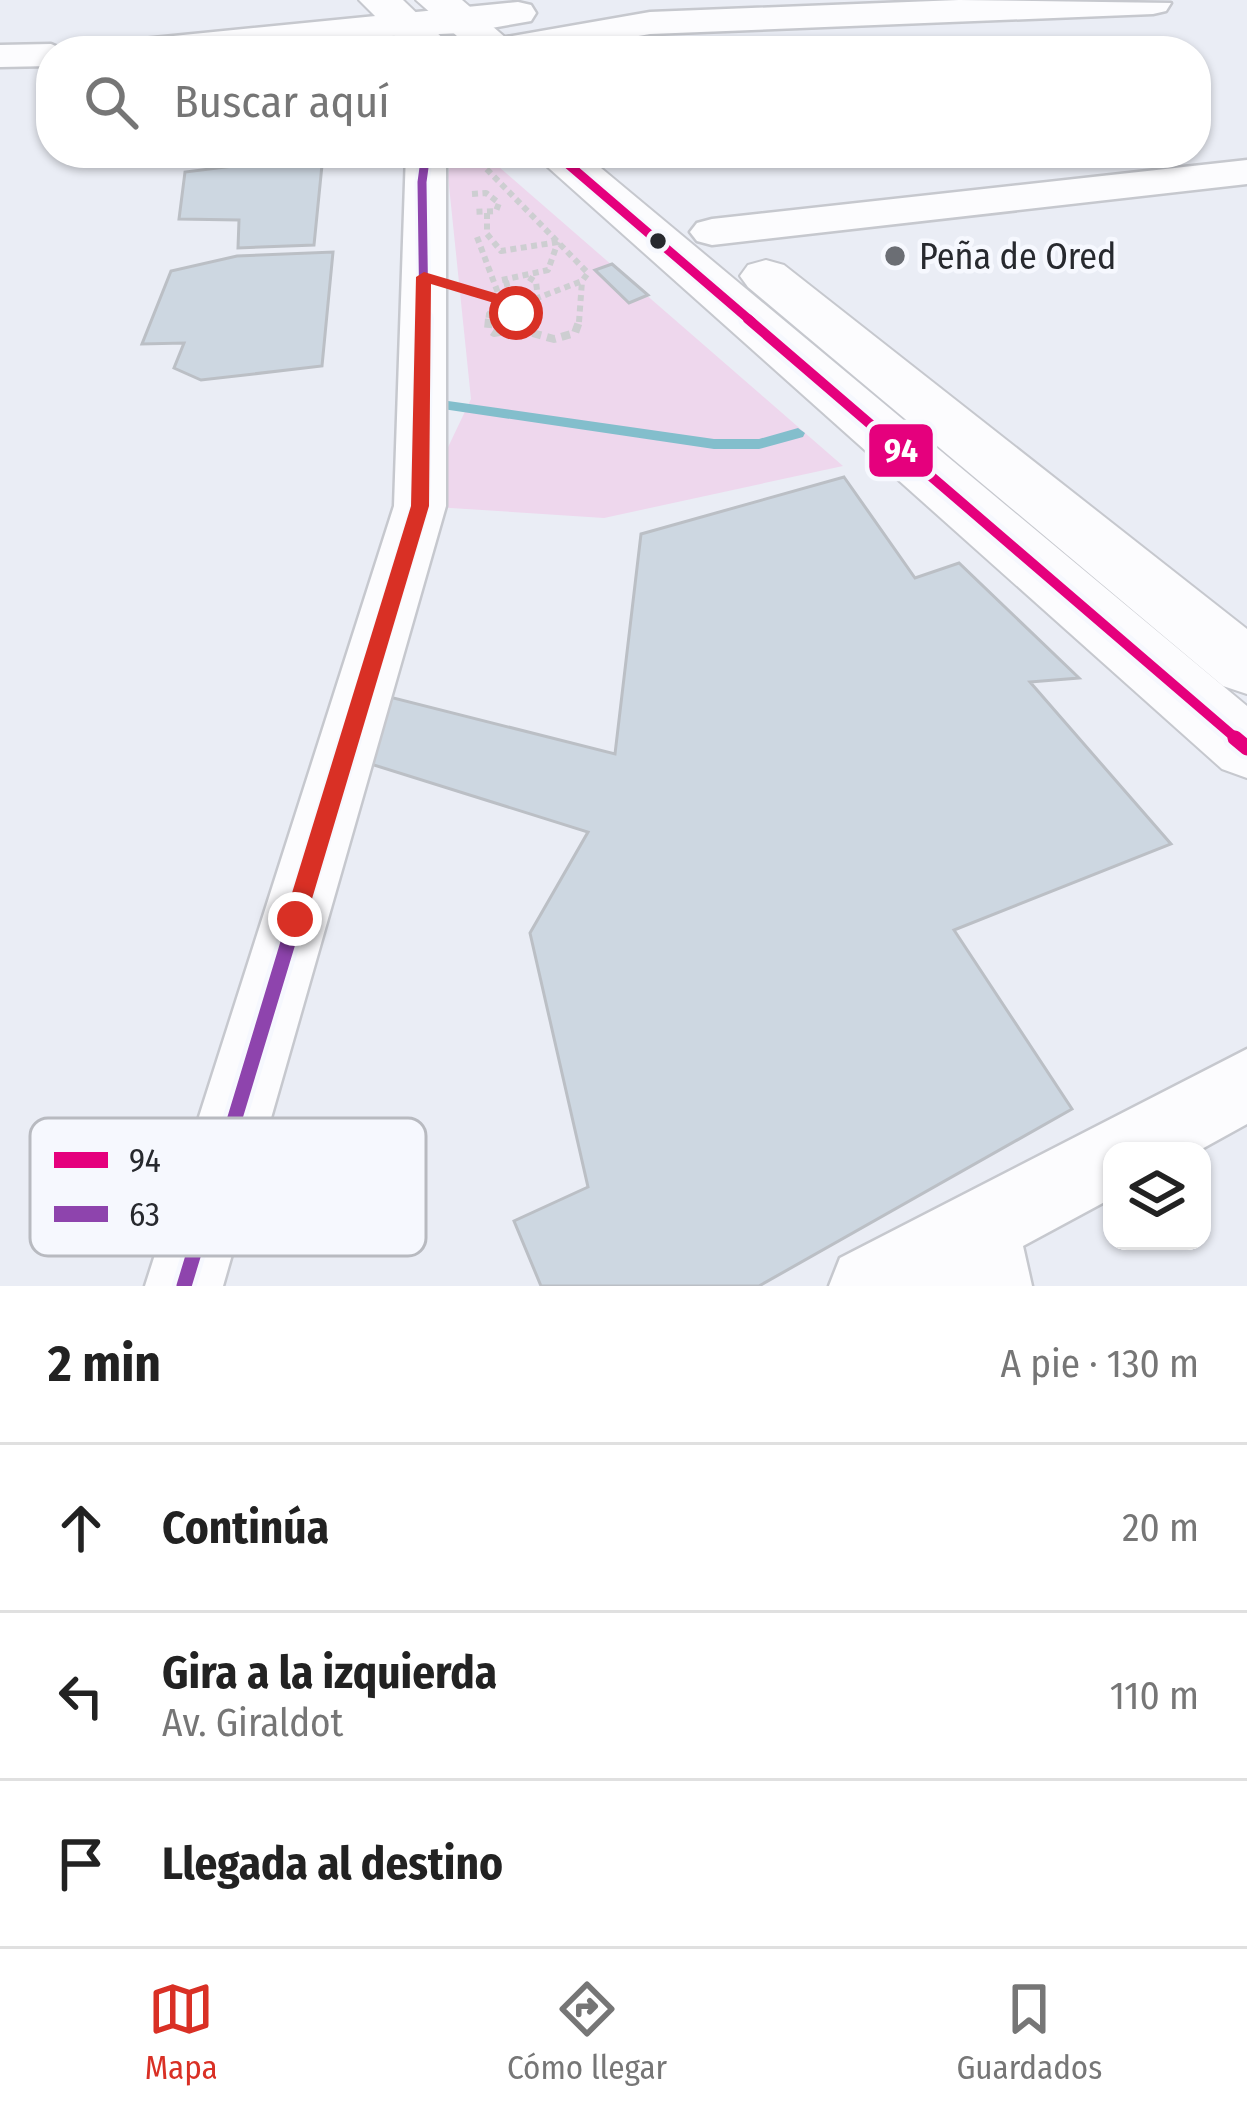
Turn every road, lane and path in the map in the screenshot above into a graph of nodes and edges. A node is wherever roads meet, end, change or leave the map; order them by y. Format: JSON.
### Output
{"nodes":[{"id":1,"x":574,"y":0,"type":"edge"},
{"id":2,"x":1153,"y":3,"type":"edge"},
{"id":3,"x":652,"y":11,"type":"edge"},
{"id":4,"x":332,"y":14,"type":"edge"},
{"id":5,"x":456,"y":33,"type":"edge"},
{"id":6,"x":214,"y":36,"type":"edge"},
{"id":7,"x":36,"y":55,"type":"edge"},
{"id":8,"x":0,"y":56,"type":"edge"},
{"id":9,"x":431,"y":168,"type":"edge"},
{"id":10,"x":450,"y":168,"type":"edge"},
{"id":11,"x":572,"y":168,"type":"edge"},
{"id":12,"x":637,"y":168,"type":"edge"},
{"id":13,"x":1247,"y":172,"type":"edge"},
{"id":14,"x":519,"y":198,"type":"junction"},
{"id":15,"x":499,"y":203,"type":"junction"},
{"id":16,"x":474,"y":211,"type":"junction"},
{"id":17,"x":488,"y":213,"type":"junction"},
{"id":18,"x":712,"y":232,"type":"junction"},
{"id":19,"x":557,"y":242,"type":"junction"},
{"id":20,"x":490,"y":275,"type":"junction"},
{"id":21,"x":424,"y":277,"type":"junction"},
{"id":22,"x":528,"y":277,"type":"junction"},
{"id":23,"x":506,"y":281,"type":"junction"},
{"id":24,"x":582,"y":281,"type":"junction"},
{"id":25,"x":505,"y":302,"type":"junction"},
{"id":26,"x":527,"y":302,"type":"junction"},
{"id":27,"x":518,"y":328,"type":"junction"},
{"id":28,"x":1247,"y":668,"type":"edge"},
{"id":29,"x":1247,"y":748,"type":"edge"},
{"id":30,"x":1247,"y":1085,"type":"edge"},
{"id":31,"x":235,"y":1118,"type":"edge"},
{"id":32,"x":1141,"y":1142,"type":"edge"},
{"id":33,"x":1103,"y":1165,"type":"edge"},
{"id":34,"x":193,"y":1256,"type":"edge"},
{"id":35,"x":987,"y":1257,"type":"edge"},
{"id":36,"x":184,"y":1286,"type":"edge"},
{"id":37,"x":868,"y":1286,"type":"edge"}],
"edges":[{"from":1,"to":5,"type":"street"},
{"from":2,"to":3,"type":"street"},
{"from":3,"to":5,"type":"street"},
{"from":4,"to":5,"type":"street"},
{"from":4,"to":6,"type":"street"},
{"from":7,"to":8,"type":"street"},
{"from":9,"to":21,"type":"street"},
{"from":10,"to":14,"type":"path"},
{"from":11,"to":29,"type":"highway"},
{"from":12,"to":18,"type":"highway"},
{"from":13,"to":18,"type":"street"},
{"from":14,"to":15,"type":"path"},
{"from":14,"to":19,"type":"path"},
{"from":15,"to":16,"type":"path"},
{"from":15,"to":17,"type":"path"},
{"from":16,"to":17,"type":"path"},
{"from":16,"to":20,"type":"path"},
{"from":17,"to":19,"type":"path"},
{"from":18,"to":28,"type":"highway"},
{"from":19,"to":22,"type":"path"},
{"from":19,"to":24,"type":"path"},
{"from":20,"to":23,"type":"path"},
{"from":20,"to":25,"type":"path"},
{"from":21,"to":25,"type":"path"},
{"from":21,"to":31,"type":"street"},
{"from":22,"to":23,"type":"path"},
{"from":22,"to":26,"type":"path"},
{"from":23,"to":25,"type":"path"},
{"from":24,"to":26,"type":"path"},
{"from":24,"to":27,"type":"path"},
{"from":25,"to":26,"type":"path"},
{"from":25,"to":27,"type":"path"},
{"from":25,"to":27,"type":"path"},
{"from":30,"to":32,"type":"street"},
{"from":33,"to":35,"type":"street"},
{"from":34,"to":36,"type":"street"},
{"from":35,"to":37,"type":"street"}]}
